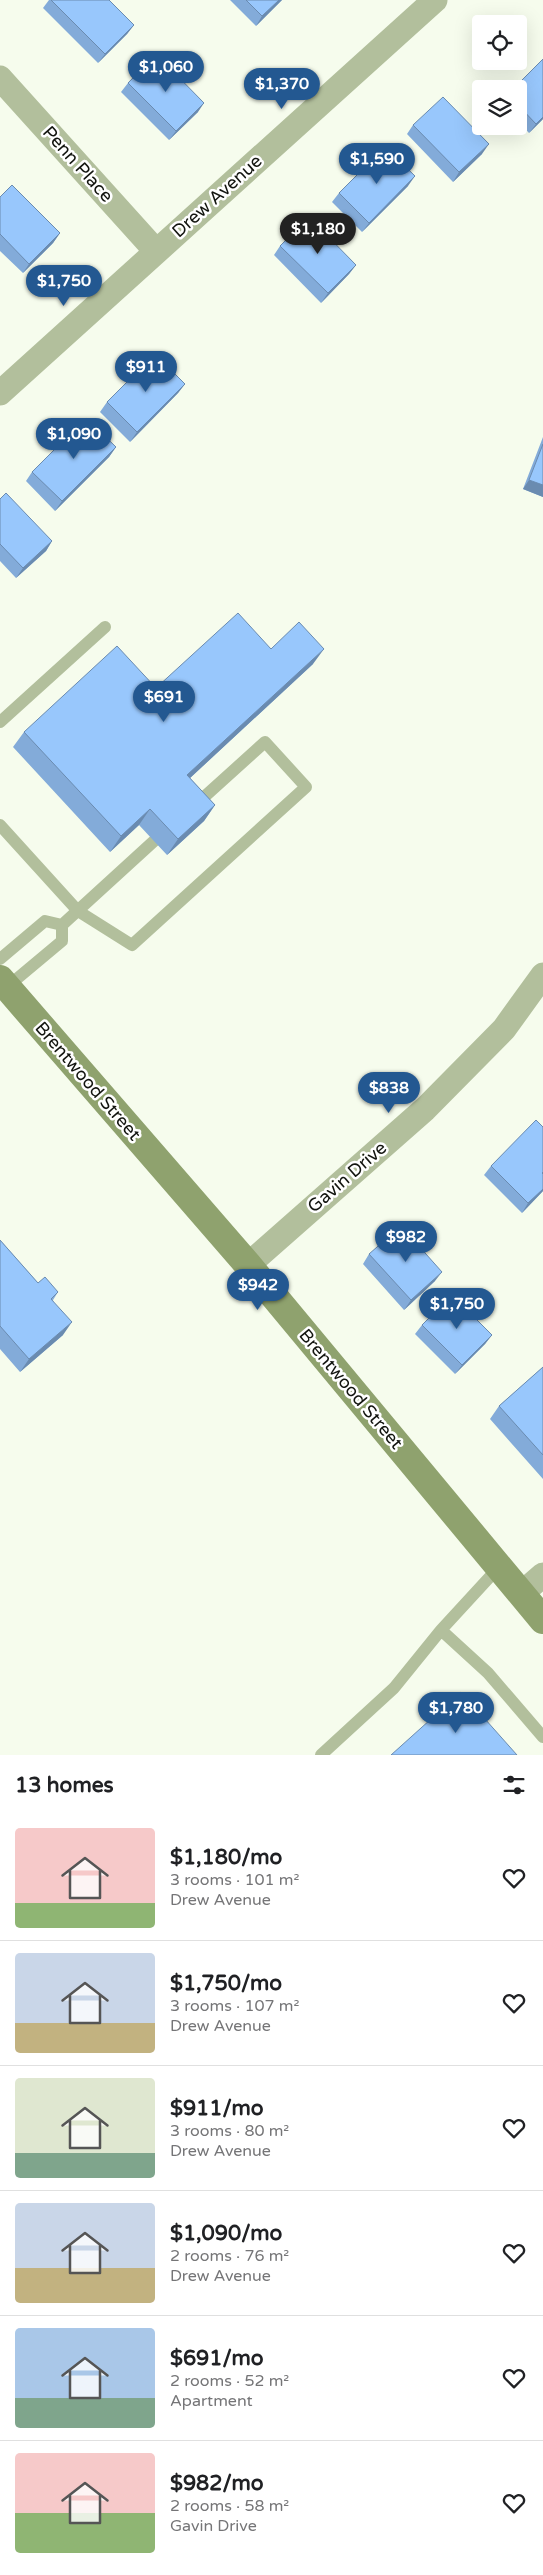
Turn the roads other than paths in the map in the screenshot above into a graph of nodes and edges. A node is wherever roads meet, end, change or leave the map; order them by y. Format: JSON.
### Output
{"nodes":[{"id":1,"x":435,"y":0,"type":"edge"},
{"id":2,"x":0,"y":78,"type":"edge"},
{"id":3,"x":156,"y":251,"type":"junction"},
{"id":4,"x":0,"y":393,"type":"edge"},
{"id":5,"x":104,"y":628,"type":"dead end"},
{"id":6,"x":0,"y":722,"type":"edge"},
{"id":7,"x":192,"y":808,"type":"edge"},
{"id":8,"x":0,"y":825,"type":"edge"},
{"id":9,"x":154,"y":841,"type":"dead end"},
{"id":10,"x":78,"y":911,"type":"junction"},
{"id":11,"x":62,"y":925,"type":"junction"},
{"id":12,"x":0,"y":959,"type":"edge"},
{"id":13,"x":543,"y":975,"type":"edge"},
{"id":14,"x":4,"y":983,"type":"edge"},
{"id":15,"x":248,"y":1265,"type":"junction"},
{"id":16,"x":498,"y":1568,"type":"junction"},
{"id":17,"x":543,"y":1575,"type":"edge"},
{"id":18,"x":521,"y":1594,"type":"junction"},
{"id":19,"x":543,"y":1620,"type":"edge"},
{"id":20,"x":441,"y":1630,"type":"junction"},
{"id":21,"x":543,"y":1737,"type":"edge"},
{"id":22,"x":321,"y":1755,"type":"edge"}],
"edges":[{"from":1,"to":3,"type":"street","name":"Drew Avenue"},
{"from":2,"to":3,"type":"street","name":"Penn Place"},
{"from":3,"to":4,"type":"street","name":"Drew Avenue"},
{"from":5,"to":6,"type":"lane"},
{"from":7,"to":10,"type":"lane"},
{"from":8,"to":10,"type":"lane"},
{"from":9,"to":10,"type":"lane"},
{"from":10,"to":11,"type":"lane"},
{"from":11,"to":12,"type":"lane"},
{"from":11,"to":14,"type":"lane"},
{"from":13,"to":15,"type":"street","name":"Gavin Drive"},
{"from":14,"to":15,"type":"main road","name":"Brentwood Street"},
{"from":15,"to":16,"type":"main road","name":"Brentwood Street"},
{"from":16,"to":18,"type":"main road","name":"Brentwood Street"},
{"from":16,"to":20,"type":"lane"},
{"from":17,"to":18,"type":"street"},
{"from":18,"to":19,"type":"main road","name":"Brentwood Street"},
{"from":20,"to":21,"type":"lane"},
{"from":20,"to":22,"type":"lane"}]}
